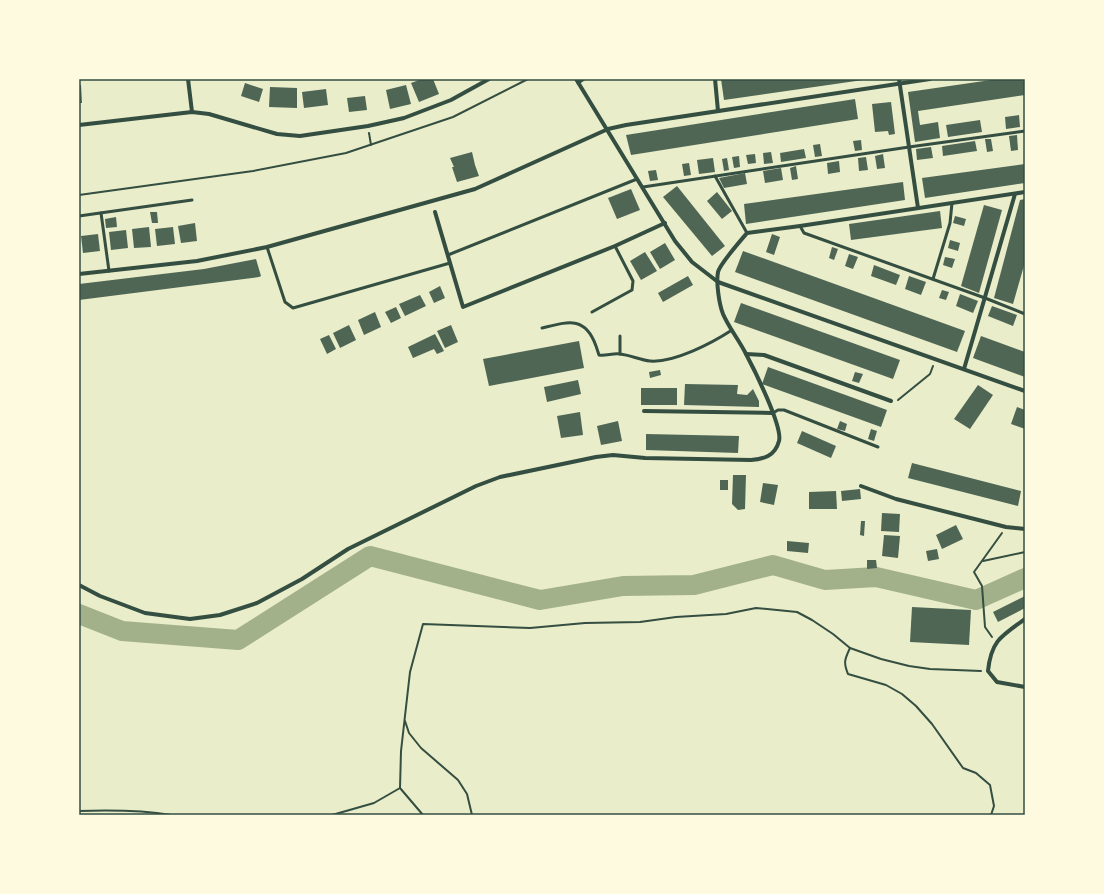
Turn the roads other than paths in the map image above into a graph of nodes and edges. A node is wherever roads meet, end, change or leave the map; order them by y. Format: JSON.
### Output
{"nodes":[{"id":1,"x":188,"y":79,"type":"edge"},
{"id":2,"x":489,"y":79,"type":"edge"},
{"id":3,"x":584,"y":79,"type":"edge"},
{"id":4,"x":714,"y":79,"type":"edge"},
{"id":5,"x":930,"y":79,"type":"edge"},
{"id":6,"x":577,"y":81,"type":"edge"},
{"id":7,"x":899,"y":81,"type":"edge"},
{"id":8,"x":718,"y":111,"type":"junction"},
{"id":9,"x":192,"y":112,"type":"junction"},
{"id":10,"x":79,"y":125,"type":"edge"},
{"id":11,"x":608,"y":129,"type":"junction"},
{"id":12,"x":1025,"y":131,"type":"edge"},
{"id":13,"x":909,"y":147,"type":"junction"},
{"id":14,"x":715,"y":176,"type":"junction"},
{"id":15,"x":638,"y":178,"type":"junction"},
{"id":16,"x":643,"y":187,"type":"junction"},
{"id":17,"x":1025,"y":192,"type":"edge"},
{"id":18,"x":1015,"y":194,"type":"junction"},
{"id":19,"x":192,"y":200,"type":"dead end"},
{"id":20,"x":952,"y":203,"type":"junction"},
{"id":21,"x":918,"y":208,"type":"junction"},
{"id":22,"x":435,"y":212,"type":"dead end"},
{"id":23,"x":101,"y":213,"type":"junction"},
{"id":24,"x":79,"y":216,"type":"edge"},
{"id":25,"x":665,"y":223,"type":"junction"},
{"id":26,"x":800,"y":226,"type":"junction"},
{"id":27,"x":747,"y":233,"type":"junction"},
{"id":28,"x":615,"y":246,"type":"junction"},
{"id":29,"x":266,"y":247,"type":"junction"},
{"id":30,"x":448,"y":255,"type":"junction"},
{"id":31,"x":450,"y":263,"type":"junction"},
{"id":32,"x":108,"y":271,"type":"junction"},
{"id":33,"x":79,"y":274,"type":"edge"},
{"id":34,"x":932,"y":279,"type":"junction"},
{"id":35,"x":718,"y":282,"type":"junction"},
{"id":36,"x":985,"y":298,"type":"junction"},
{"id":37,"x":592,"y":312,"type":"dead end"},
{"id":38,"x":1025,"y":314,"type":"edge"},
{"id":39,"x":542,"y":328,"type":"dead end"},
{"id":40,"x":732,"y":330,"type":"junction"},
{"id":41,"x":620,"y":336,"type":"dead end"},
{"id":42,"x":620,"y":354,"type":"junction"},
{"id":43,"x":746,"y":354,"type":"junction"},
{"id":44,"x":964,"y":369,"type":"junction"},
{"id":45,"x":1025,"y":391,"type":"edge"},
{"id":46,"x":891,"y":400,"type":"road end"},
{"id":47,"x":644,"y":411,"type":"dead end"},
{"id":48,"x":773,"y":413,"type":"junction"},
{"id":49,"x":878,"y":447,"type":"dead end"},
{"id":50,"x":861,"y":486,"type":"dead end"},
{"id":51,"x":1025,"y":529,"type":"edge"},
{"id":52,"x":79,"y":585,"type":"edge"},
{"id":53,"x":1025,"y":618,"type":"edge"},
{"id":54,"x":1025,"y":687,"type":"edge"}],
"edges":[{"from":1,"to":9,"type":"street"},
{"from":2,"to":9,"type":"street"},
{"from":3,"to":6,"type":"lane"},
{"from":4,"to":8,"type":"street"},
{"from":5,"to":7,"type":"street"},
{"from":6,"to":11,"type":"street"},
{"from":7,"to":8,"type":"street"},
{"from":7,"to":13,"type":"street"},
{"from":8,"to":11,"type":"street"},
{"from":9,"to":10,"type":"street"},
{"from":11,"to":15,"type":"street"},
{"from":11,"to":29,"type":"street"},
{"from":12,"to":13,"type":"lane"},
{"from":13,"to":14,"type":"lane"},
{"from":13,"to":21,"type":"street"},
{"from":14,"to":16,"type":"lane"},
{"from":14,"to":27,"type":"lane"},
{"from":15,"to":16,"type":"street"},
{"from":15,"to":30,"type":"lane"},
{"from":16,"to":25,"type":"street"},
{"from":17,"to":18,"type":"street"},
{"from":18,"to":20,"type":"street"},
{"from":18,"to":36,"type":"street"},
{"from":19,"to":23,"type":"lane"},
{"from":20,"to":21,"type":"street"},
{"from":20,"to":34,"type":"lane"},
{"from":21,"to":26,"type":"street"},
{"from":22,"to":30,"type":"street"},
{"from":23,"to":24,"type":"lane"},
{"from":23,"to":32,"type":"lane"},
{"from":25,"to":28,"type":"street"},
{"from":25,"to":35,"type":"street"},
{"from":26,"to":27,"type":"street"},
{"from":26,"to":34,"type":"lane"},
{"from":27,"to":35,"type":"street"},
{"from":28,"to":31,"type":"street"},
{"from":28,"to":37,"type":"lane"},
{"from":29,"to":31,"type":"lane"},
{"from":29,"to":32,"type":"street"},
{"from":30,"to":31,"type":"street"},
{"from":32,"to":33,"type":"street"},
{"from":34,"to":36,"type":"lane"},
{"from":35,"to":40,"type":"street"},
{"from":35,"to":44,"type":"street"},
{"from":36,"to":38,"type":"lane"},
{"from":36,"to":44,"type":"street"},
{"from":39,"to":42,"type":"lane"},
{"from":40,"to":42,"type":"lane"},
{"from":40,"to":43,"type":"street"},
{"from":41,"to":42,"type":"lane"},
{"from":43,"to":46,"type":"street"},
{"from":43,"to":48,"type":"street"},
{"from":44,"to":45,"type":"street"},
{"from":47,"to":48,"type":"street"},
{"from":48,"to":49,"type":"lane"},
{"from":48,"to":52,"type":"street"},
{"from":50,"to":51,"type":"street"},
{"from":53,"to":54,"type":"street"}]}
